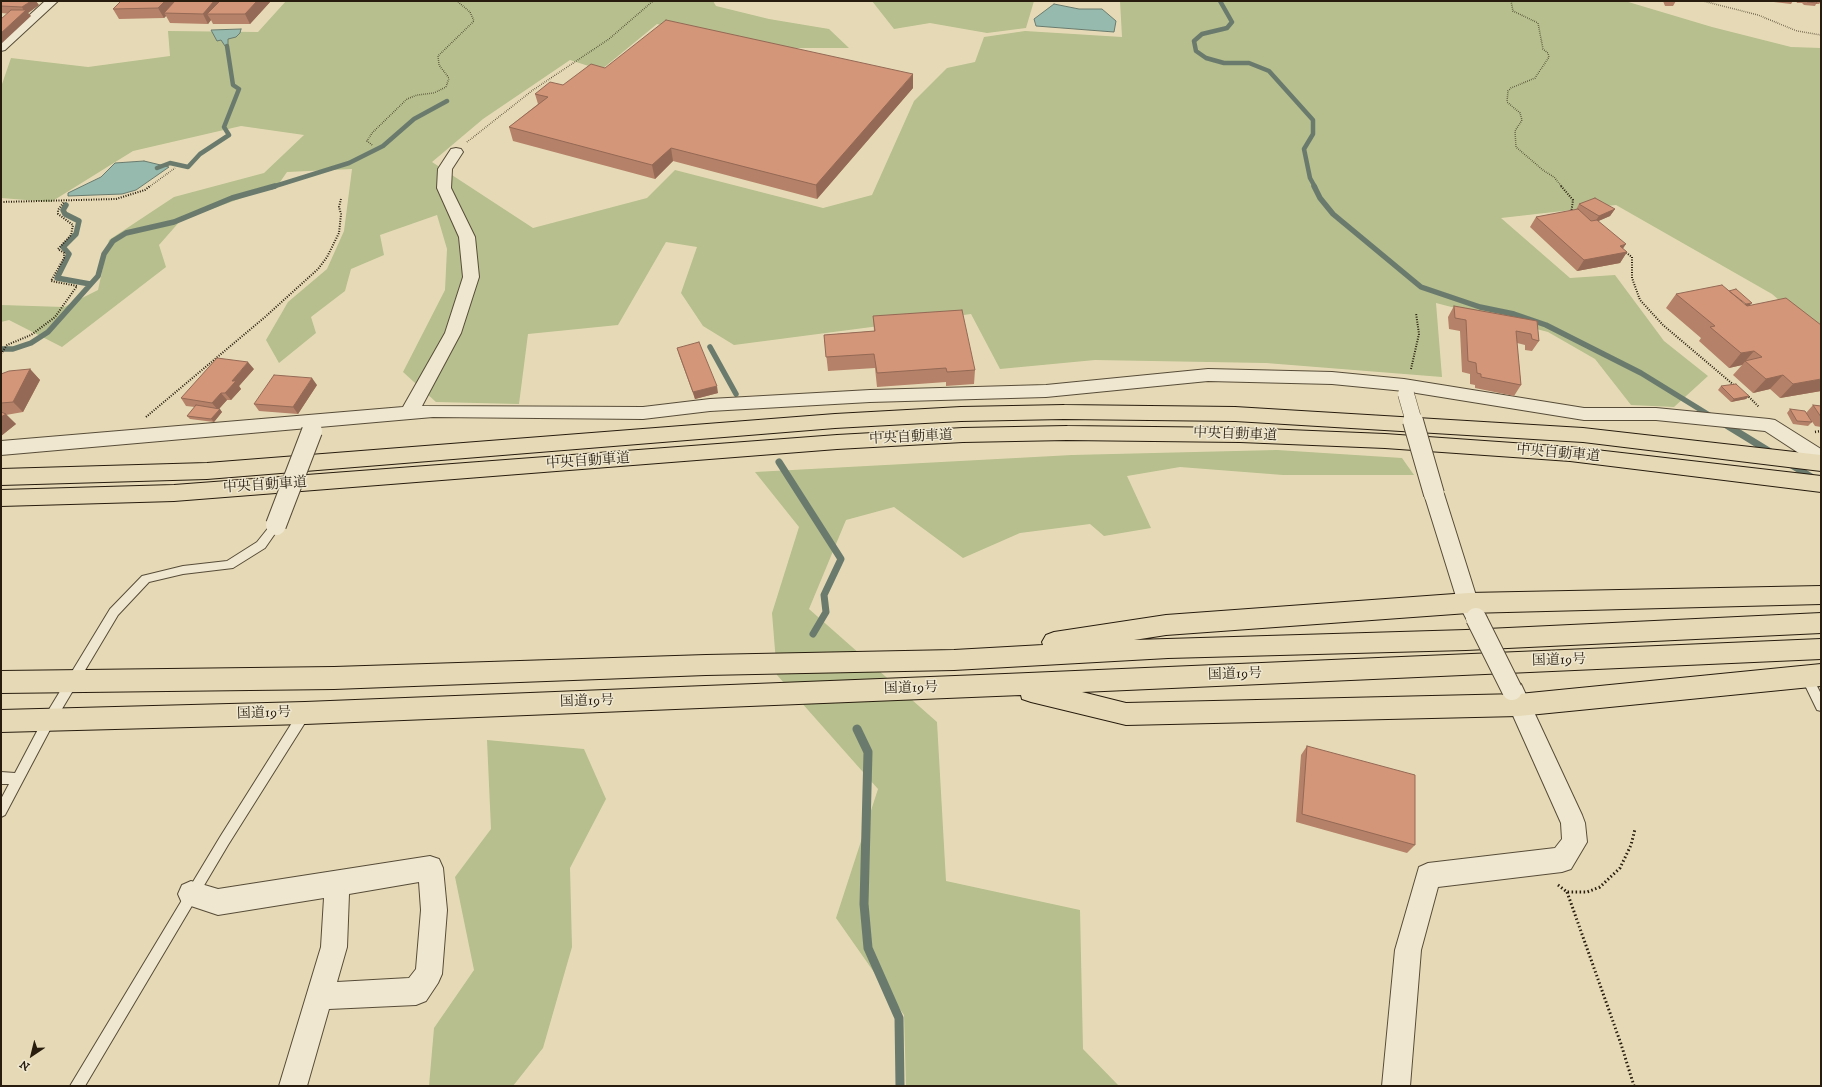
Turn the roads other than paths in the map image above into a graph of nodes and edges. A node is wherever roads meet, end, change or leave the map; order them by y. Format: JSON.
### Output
{"nodes":[{"id":1,"x":52,"y":1,"type":"edge"},
{"id":2,"x":1,"y":47,"type":"edge"},
{"id":3,"x":456,"y":152,"type":"road end"},
{"id":4,"x":1405,"y":389,"type":"junction"},
{"id":5,"x":409,"y":413,"type":"junction"},
{"id":6,"x":315,"y":425,"type":"junction"},
{"id":7,"x":1,"y":448,"type":"edge"},
{"id":8,"x":1821,"y":458,"type":"edge"},
{"id":9,"x":1821,"y":463,"type":"edge"},
{"id":10,"x":1,"y":477,"type":"edge"},
{"id":11,"x":1821,"y":484,"type":"edge"},
{"id":12,"x":1,"y":498,"type":"edge"},
{"id":13,"x":276,"y":525,"type":"joint"},
{"id":14,"x":1821,"y":595,"type":"edge"},
{"id":15,"x":1472,"y":611,"type":"junction"},
{"id":16,"x":1821,"y":623,"type":"edge"},
{"id":17,"x":1821,"y":649,"type":"edge"},
{"id":18,"x":954,"y":660,"type":"junction"},
{"id":19,"x":1814,"y":676,"type":"edge"},
{"id":20,"x":1,"y":682,"type":"edge"},
{"id":21,"x":70,"y":682,"type":"junction"},
{"id":22,"x":1005,"y":685,"type":"junction"},
{"id":23,"x":1516,"y":698,"type":"junction"},
{"id":24,"x":1821,"y":706,"type":"edge"},
{"id":25,"x":305,"y":713,"type":"junction"},
{"id":26,"x":49,"y":720,"type":"junction"},
{"id":27,"x":1,"y":721,"type":"edge"},
{"id":28,"x":1,"y":778,"type":"edge"},
{"id":29,"x":19,"y":779,"type":"junction"},
{"id":30,"x":1,"y":811,"type":"edge"},
{"id":31,"x":337,"y":883,"type":"junction"},
{"id":32,"x":191,"y":894,"type":"junction"},
{"id":33,"x":320,"y":996,"type":"junction"},
{"id":34,"x":77,"y":1086,"type":"edge"},
{"id":35,"x":293,"y":1086,"type":"edge"},
{"id":36,"x":1396,"y":1086,"type":"edge"}],
"edges":[{"from":1,"to":2,"type":"street"},
{"from":3,"to":5,"type":"street"},
{"from":4,"to":5,"type":"street"},
{"from":4,"to":8,"type":"street"},
{"from":4,"to":15,"type":"street","bridge":true},
{"from":5,"to":6,"type":"street"},
{"from":6,"to":7,"type":"street"},
{"from":6,"to":13,"type":"street","bridge":true},
{"from":9,"to":10,"type":"highway","name":"中央自動車道"},
{"from":11,"to":12,"type":"highway","name":"中央自動車道"},
{"from":13,"to":21,"type":"lane"},
{"from":14,"to":15,"type":"highway"},
{"from":15,"to":18,"type":"highway"},
{"from":15,"to":23,"type":"street","bridge":true},
{"from":16,"to":18,"type":"highway","name":"国道19号"},
{"from":17,"to":22,"type":"highway","name":"国道19号"},
{"from":18,"to":21,"type":"highway","name":"国道19号"},
{"from":19,"to":23,"type":"highway"},
{"from":19,"to":24,"type":"lane"},
{"from":20,"to":21,"type":"highway","name":"国道19号"},
{"from":21,"to":26,"type":"lane"},
{"from":22,"to":23,"type":"highway"},
{"from":22,"to":25,"type":"highway","name":"国道19号"},
{"from":23,"to":36,"type":"street"},
{"from":25,"to":26,"type":"highway","name":"国道19号"},
{"from":25,"to":32,"type":"lane"},
{"from":26,"to":27,"type":"highway","name":"国道19号"},
{"from":26,"to":29,"type":"lane"},
{"from":28,"to":29,"type":"lane"},
{"from":29,"to":30,"type":"lane"},
{"from":31,"to":32,"type":"street"},
{"from":31,"to":33,"type":"street"},
{"from":31,"to":33,"type":"street"},
{"from":32,"to":34,"type":"lane"},
{"from":33,"to":35,"type":"street"}]}
